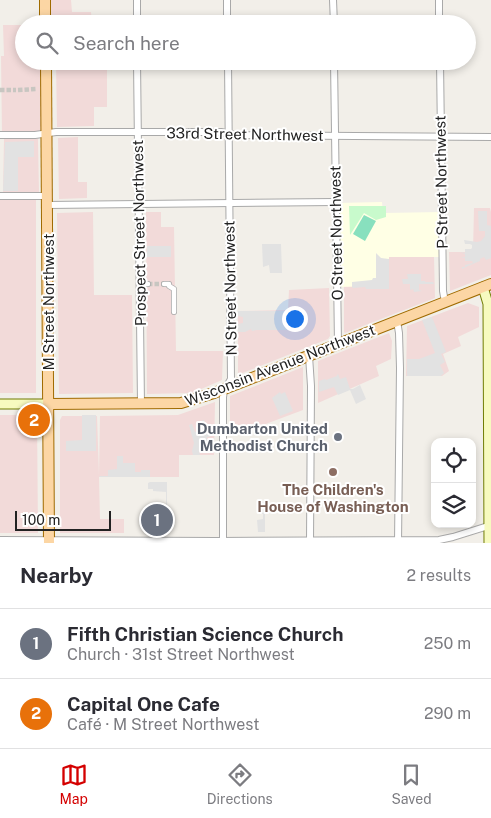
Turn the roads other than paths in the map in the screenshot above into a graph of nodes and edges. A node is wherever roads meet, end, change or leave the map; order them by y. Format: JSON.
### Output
{"nodes":[{"id":1,"x":45,"y":0,"type":"edge"},
{"id":2,"x":137,"y":0,"type":"edge"},
{"id":3,"x":227,"y":0,"type":"edge"},
{"id":4,"x":333,"y":0,"type":"edge"},
{"id":5,"x":439,"y":0,"type":"edge"},
{"id":6,"x":45,"y":15,"type":"edge"},
{"id":7,"x":137,"y":15,"type":"edge"},
{"id":8,"x":227,"y":15,"type":"edge"},
{"id":9,"x":334,"y":15,"type":"edge"},
{"id":10,"x":439,"y":15,"type":"edge"},
{"id":11,"x":46,"y":70,"type":"edge"},
{"id":12,"x":137,"y":70,"type":"edge"},
{"id":13,"x":228,"y":70,"type":"edge"},
{"id":14,"x":334,"y":70,"type":"edge"},
{"id":15,"x":440,"y":70,"type":"edge"},
{"id":16,"x":138,"y":131,"type":"junction"},
{"id":17,"x":47,"y":133,"type":"junction"},
{"id":18,"x":228,"y":133,"type":"junction"},
{"id":19,"x":0,"y":136,"type":"edge"},
{"id":20,"x":335,"y":136,"type":"junction"},
{"id":21,"x":441,"y":136,"type":"junction"},
{"id":22,"x":491,"y":137,"type":"edge"},
{"id":23,"x":0,"y":196,"type":"edge"},
{"id":24,"x":47,"y":200,"type":"junction"},
{"id":25,"x":335,"y":202,"type":"junction"},
{"id":26,"x":229,"y":204,"type":"junction"},
{"id":27,"x":139,"y":205,"type":"junction"},
{"id":28,"x":164,"y":284,"type":"dead end"},
{"id":29,"x":487,"y":286,"type":"edge"},
{"id":30,"x":445,"y":302,"type":"junction"},
{"id":31,"x":174,"y":312,"type":"dead end"},
{"id":32,"x":397,"y":321,"type":"junction"},
{"id":33,"x":338,"y":344,"type":"junction"},
{"id":34,"x":309,"y":356,"type":"junction"},
{"id":35,"x":490,"y":366,"type":"edge"},
{"id":36,"x":226,"y":388,"type":"junction"},
{"id":37,"x":0,"y":404,"type":"edge"},
{"id":38,"x":49,"y":404,"type":"junction"},
{"id":39,"x":141,"y":404,"type":"junction"},
{"id":40,"x":490,"y":526,"type":"edge"},
{"id":41,"x":0,"y":540,"type":"edge"},
{"id":42,"x":49,"y":541,"type":"edge"},
{"id":43,"x":222,"y":542,"type":"edge"},
{"id":44,"x":310,"y":542,"type":"edge"},
{"id":45,"x":398,"y":542,"type":"edge"},
{"id":46,"x":489,"y":543,"type":"edge"}],
"edges":[{"from":1,"to":6,"type":"main road"},
{"from":2,"to":7,"type":"street"},
{"from":3,"to":8,"type":"street"},
{"from":4,"to":9,"type":"street"},
{"from":5,"to":10,"type":"street"},
{"from":11,"to":17,"type":"main road","name":"M Street Northwest"},
{"from":12,"to":16,"type":"street","name":"Prospect Street Northwest"},
{"from":13,"to":18,"type":"street","name":"N Street Northwest"},
{"from":14,"to":20,"type":"street","name":"O Street Northwest"},
{"from":15,"to":21,"type":"street","name":"P Street Northwest"},
{"from":16,"to":17,"type":"street","name":"33rd Street Northwest"},
{"from":16,"to":18,"type":"street","name":"33rd Street Northwest"},
{"from":16,"to":27,"type":"street","name":"Prospect Street Northwest"},
{"from":17,"to":19,"type":"street","name":"33rd Street Northwest"},
{"from":17,"to":24,"type":"main road","name":"M Street Northwest"},
{"from":18,"to":20,"type":"street","name":"33rd Street Northwest"},
{"from":18,"to":26,"type":"street","name":"N Street Northwest"},
{"from":20,"to":21,"type":"street","name":"33rd Street Northwest"},
{"from":20,"to":25,"type":"street","name":"O Street Northwest"},
{"from":21,"to":22,"type":"street","name":"33rd Street Northwest"},
{"from":21,"to":30,"type":"street","name":"P Street Northwest"},
{"from":23,"to":24,"type":"street"},
{"from":24,"to":27,"type":"street"},
{"from":24,"to":38,"type":"main road","name":"M Street Northwest"},
{"from":25,"to":26,"type":"street"},
{"from":25,"to":33,"type":"street","name":"O Street Northwest"},
{"from":26,"to":27,"type":"street"},
{"from":26,"to":36,"type":"street","name":"N Street Northwest"},
{"from":27,"to":39,"type":"street","name":"Prospect Street Northwest"},
{"from":28,"to":31,"type":"street"},
{"from":29,"to":30,"type":"main road","name":"Wisconsin Avenue Northwest"},
{"from":29,"to":35,"type":"main road"},
{"from":30,"to":32,"type":"main road","name":"Wisconsin Avenue Northwest"},
{"from":32,"to":33,"type":"main road","name":"Wisconsin Avenue Northwest"},
{"from":32,"to":45,"type":"street"},
{"from":33,"to":34,"type":"main road","name":"Wisconsin Avenue Northwest"},
{"from":34,"to":36,"type":"main road","name":"Wisconsin Avenue Northwest"},
{"from":34,"to":44,"type":"street"},
{"from":35,"to":40,"type":"main road"},
{"from":36,"to":39,"type":"main road","name":"Wisconsin Avenue Northwest"},
{"from":36,"to":43,"type":"street","name":"N Street Northwest"},
{"from":37,"to":38,"type":"main road","name":"Wisconsin Avenue Northwest"},
{"from":38,"to":39,"type":"main road","name":"Wisconsin Avenue Northwest"},
{"from":38,"to":42,"type":"main road","name":"M Street Northwest"},
{"from":40,"to":45,"type":"street"},
{"from":40,"to":46,"type":"main road"},
{"from":41,"to":42,"type":"street"},
{"from":42,"to":43,"type":"street"},
{"from":43,"to":44,"type":"street"},
{"from":44,"to":45,"type":"street"}]}
